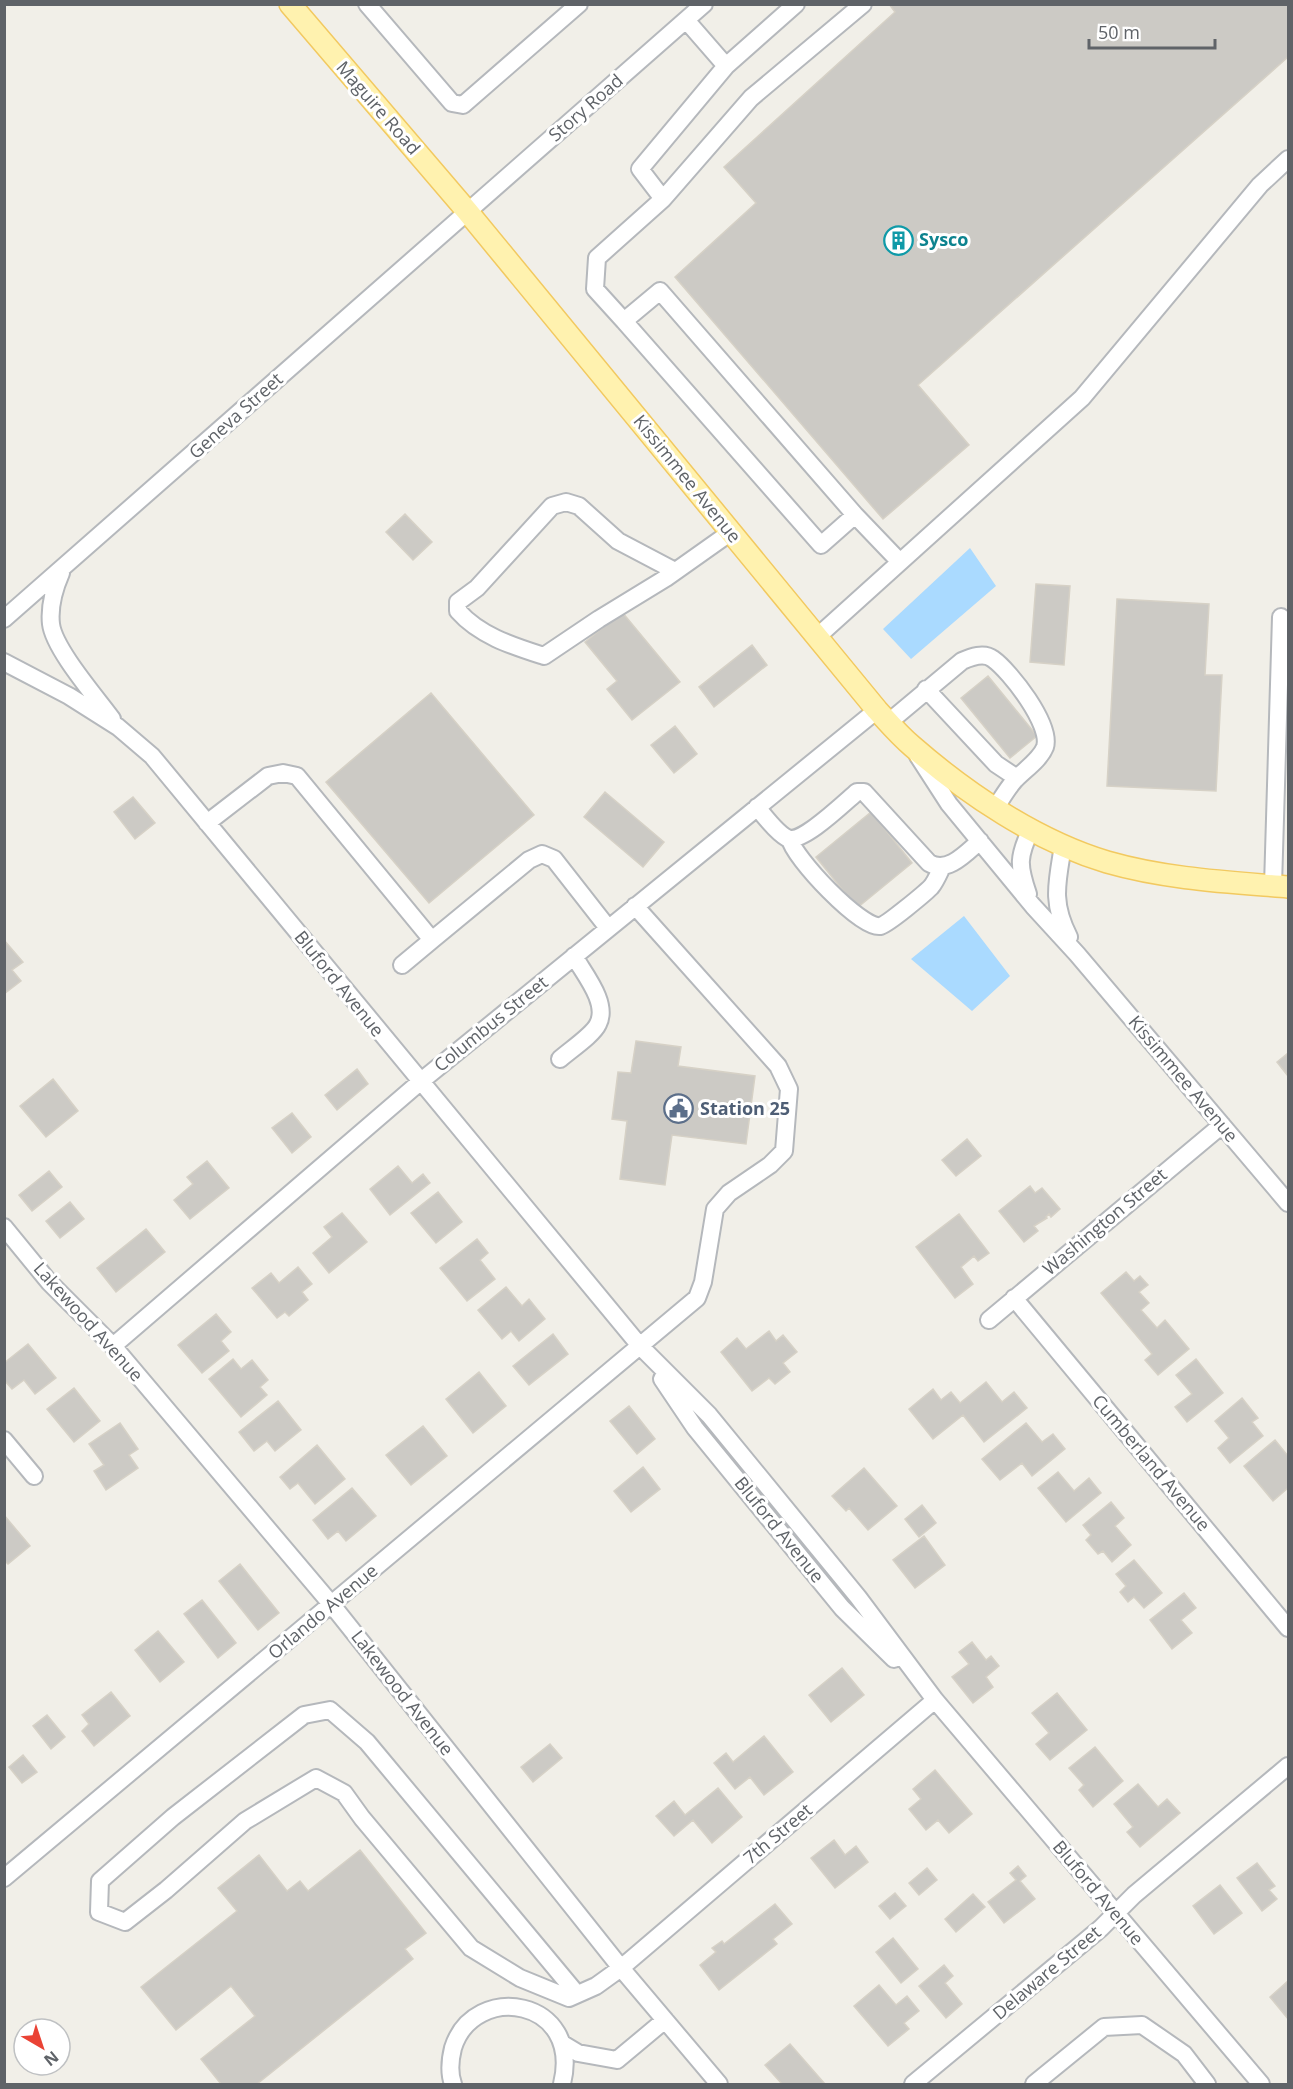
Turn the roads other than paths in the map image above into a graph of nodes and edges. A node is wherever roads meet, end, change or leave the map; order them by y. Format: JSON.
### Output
{"nodes":[{"id":1,"x":290,"y":4,"type":"edge"},
{"id":2,"x":367,"y":4,"type":"edge"},
{"id":3,"x":579,"y":4,"type":"edge"},
{"id":4,"x":704,"y":4,"type":"edge"},
{"id":5,"x":796,"y":4,"type":"edge"},
{"id":6,"x":863,"y":4,"type":"edge"},
{"id":7,"x":686,"y":20,"type":"junction"},
{"id":8,"x":726,"y":66,"type":"junction"},
{"id":9,"x":1288,"y":159,"type":"edge"},
{"id":10,"x":663,"y":199,"type":"junction"},
{"id":11,"x":467,"y":211,"type":"junction"},
{"id":12,"x":624,"y":321,"type":"junction"},
{"id":13,"x":855,"y":514,"type":"junction"},
{"id":14,"x":731,"y":532,"type":"junction"},
{"id":15,"x":900,"y":562,"type":"junction"},
{"id":16,"x":63,"y":570,"type":"junction"},
{"id":17,"x":675,"y":572,"type":"junction"},
{"id":18,"x":1281,"y":617,"type":"dead end"},
{"id":19,"x":4,"y":619,"type":"edge"},
{"id":20,"x":817,"y":637,"type":"junction"},
{"id":21,"x":4,"y":662,"type":"edge"},
{"id":22,"x":926,"y":689,"type":"junction"},
{"id":23,"x":883,"y":716,"type":"junction"},
{"id":24,"x":118,"y":727,"type":"junction"},
{"id":25,"x":910,"y":745,"type":"junction"},
{"id":26,"x":1017,"y":778,"type":"junction"},
{"id":27,"x":756,"y":807,"type":"junction"},
{"id":28,"x":996,"y":807,"type":"junction"},
{"id":29,"x":207,"y":823,"type":"junction"},
{"id":30,"x":1031,"y":829,"type":"junction"},
{"id":31,"x":790,"y":839,"type":"junction"},
{"id":32,"x":980,"y":841,"type":"junction"},
{"id":33,"x":1064,"y":846,"type":"junction"},
{"id":34,"x":942,"y":867,"type":"junction"},
{"id":35,"x":1281,"y":886,"type":"edge"},
{"id":36,"x":635,"y":906,"type":"junction"},
{"id":37,"x":1033,"y":906,"type":"junction"},
{"id":38,"x":608,"y":928,"type":"junction"},
{"id":39,"x":432,"y":940,"type":"junction"},
{"id":40,"x":1077,"y":954,"type":"junction"},
{"id":41,"x":574,"y":956,"type":"junction"},
{"id":42,"x":402,"y":965,"type":"dead end"},
{"id":43,"x":560,"y":1059,"type":"dead end"},
{"id":44,"x":420,"y":1082,"type":"junction"},
{"id":45,"x":1221,"y":1125,"type":"junction"},
{"id":46,"x":1288,"y":1203,"type":"edge"},
{"id":47,"x":4,"y":1227,"type":"edge"},
{"id":48,"x":1014,"y":1298,"type":"junction"},
{"id":49,"x":989,"y":1320,"type":"dead end"},
{"id":50,"x":113,"y":1346,"type":"junction"},
{"id":51,"x":640,"y":1346,"type":"junction"},
{"id":52,"x":4,"y":1440,"type":"edge"},
{"id":53,"x":34,"y":1476,"type":"dead end"},
{"id":54,"x":332,"y":1605,"type":"junction"},
{"id":55,"x":1288,"y":1628,"type":"edge"},
{"id":56,"x":936,"y":1700,"type":"junction"},
{"id":57,"x":1288,"y":1766,"type":"edge"},
{"id":58,"x":4,"y":1878,"type":"edge"},
{"id":59,"x":1116,"y":1914,"type":"junction"},
{"id":60,"x":621,"y":1968,"type":"junction"},
{"id":61,"x":577,"y":1994,"type":"junction"},
{"id":62,"x":665,"y":2020,"type":"junction"},
{"id":63,"x":563,"y":2044,"type":"junction"},
{"id":64,"x":453,"y":2085,"type":"edge"},
{"id":65,"x":562,"y":2085,"type":"edge"},
{"id":66,"x":719,"y":2085,"type":"edge"},
{"id":67,"x":913,"y":2085,"type":"edge"},
{"id":68,"x":1034,"y":2085,"type":"edge"},
{"id":69,"x":1207,"y":2085,"type":"edge"},
{"id":70,"x":1261,"y":2085,"type":"edge"}],
"edges":[{"from":1,"to":11,"type":"main road","name":"Maguire Road"},
{"from":2,"to":3,"type":"street"},
{"from":4,"to":7,"type":"street","name":"Story Road"},
{"from":5,"to":8,"type":"street"},
{"from":6,"to":10,"type":"street"},
{"from":7,"to":8,"type":"street"},
{"from":7,"to":11,"type":"street","name":"Story Road"},
{"from":8,"to":10,"type":"street"},
{"from":9,"to":15,"type":"street"},
{"from":10,"to":12,"type":"street"},
{"from":11,"to":14,"type":"main road","name":"Kissimmee Avenue"},
{"from":11,"to":16,"type":"street","name":"Geneva Street"},
{"from":12,"to":13,"type":"street"},
{"from":12,"to":13,"type":"street"},
{"from":13,"to":15,"type":"street"},
{"from":14,"to":17,"type":"street"},
{"from":14,"to":20,"type":"main road","name":"Kissimmee Avenue"},
{"from":15,"to":20,"type":"street"},
{"from":16,"to":19,"type":"street","name":"Geneva Street"},
{"from":16,"to":24,"type":"street"},
{"from":17,"to":17,"type":"street"},
{"from":18,"to":35,"type":"street"},
{"from":20,"to":23,"type":"main road","name":"Kissimmee Avenue"},
{"from":21,"to":24,"type":"street","name":"Bluford Avenue"},
{"from":22,"to":23,"type":"street","name":"Columbus Street"},
{"from":22,"to":26,"type":"street"},
{"from":22,"to":26,"type":"street","name":"Columbus Street"},
{"from":23,"to":25,"type":"main road","name":"Kissimmee Avenue"},
{"from":23,"to":27,"type":"street","name":"Columbus Street"},
{"from":24,"to":29,"type":"street","name":"Bluford Avenue"},
{"from":25,"to":28,"type":"main road","name":"Kissimmee Avenue"},
{"from":25,"to":32,"type":"street","name":"Kissimmee Avenue"},
{"from":26,"to":28,"type":"street"},
{"from":27,"to":31,"type":"street"},
{"from":27,"to":36,"type":"street","name":"Columbus Street"},
{"from":28,"to":30,"type":"main road","name":"Kissimmee Avenue"},
{"from":29,"to":39,"type":"street"},
{"from":29,"to":44,"type":"street","name":"Bluford Avenue"},
{"from":30,"to":33,"type":"main road","name":"Kissimmee Avenue"},
{"from":30,"to":37,"type":"street"},
{"from":31,"to":34,"type":"street"},
{"from":31,"to":34,"type":"street"},
{"from":32,"to":34,"type":"street"},
{"from":32,"to":37,"type":"street","name":"Kissimmee Avenue"},
{"from":33,"to":35,"type":"main road"},
{"from":33,"to":40,"type":"street","name":"Kissimmee Avenue"},
{"from":36,"to":38,"type":"street","name":"Columbus Street"},
{"from":36,"to":51,"type":"street","name":"Orlando Avenue"},
{"from":37,"to":40,"type":"street","name":"Kissimmee Avenue"},
{"from":38,"to":39,"type":"street"},
{"from":38,"to":41,"type":"street","name":"Columbus Street"},
{"from":39,"to":42,"type":"street"},
{"from":40,"to":45,"type":"street","name":"Kissimmee Avenue"},
{"from":41,"to":43,"type":"street"},
{"from":41,"to":44,"type":"street","name":"Columbus Street"},
{"from":44,"to":50,"type":"street","name":"Columbus Street"},
{"from":44,"to":51,"type":"street","name":"Bluford Avenue"},
{"from":45,"to":46,"type":"street","name":"Kissimmee Avenue"},
{"from":45,"to":48,"type":"street","name":"Washington Street"},
{"from":47,"to":50,"type":"street","name":"Lakewood Avenue"},
{"from":48,"to":49,"type":"street","name":"Washington Street"},
{"from":48,"to":55,"type":"street","name":"Cumberland Avenue"},
{"from":50,"to":54,"type":"street","name":"Lakewood Avenue"},
{"from":51,"to":54,"type":"street","name":"Orlando Avenue"},
{"from":51,"to":56,"type":"street","name":"Bluford Avenue"},
{"from":52,"to":53,"type":"street"},
{"from":54,"to":58,"type":"street","name":"Orlando Avenue"},
{"from":54,"to":60,"type":"street","name":"Lakewood Avenue"},
{"from":56,"to":59,"type":"street","name":"Bluford Avenue"},
{"from":56,"to":60,"type":"street","name":"7th Street"},
{"from":57,"to":59,"type":"street","name":"Delaware Street"},
{"from":59,"to":67,"type":"street","name":"Delaware Street"},
{"from":59,"to":70,"type":"street","name":"Bluford Avenue"},
{"from":60,"to":61,"type":"street","name":"7th Street"},
{"from":60,"to":62,"type":"street","name":"Lakewood Avenue"},
{"from":61,"to":61,"type":"street"},
{"from":62,"to":63,"type":"street"},
{"from":62,"to":66,"type":"street","name":"Lakewood Avenue"},
{"from":63,"to":64,"type":"street"},
{"from":63,"to":65,"type":"street"},
{"from":68,"to":69,"type":"street"}]}
